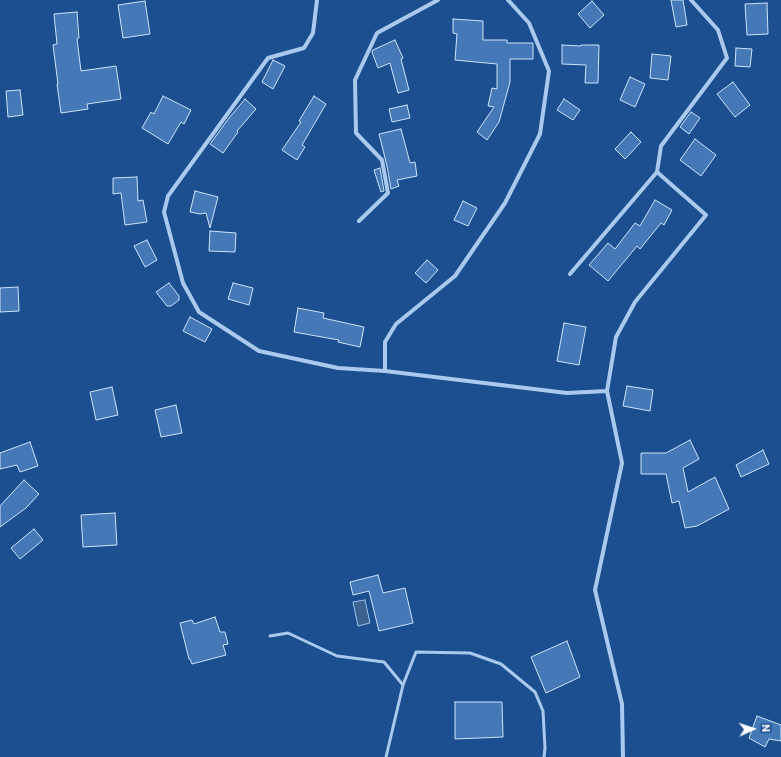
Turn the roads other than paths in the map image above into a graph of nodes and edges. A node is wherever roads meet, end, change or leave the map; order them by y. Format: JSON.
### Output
{"nodes":[{"id":1,"x":317,"y":0,"type":"edge"},
{"id":2,"x":438,"y":0,"type":"edge"},
{"id":3,"x":508,"y":0,"type":"edge"},
{"id":4,"x":691,"y":0,"type":"edge"},
{"id":5,"x":657,"y":172,"type":"junction"},
{"id":6,"x":359,"y":220,"type":"dead end"},
{"id":7,"x":570,"y":274,"type":"dead end"},
{"id":8,"x":385,"y":371,"type":"junction"},
{"id":9,"x":607,"y":391,"type":"junction"},
{"id":10,"x":270,"y":636,"type":"dead end"},
{"id":11,"x":403,"y":685,"type":"junction"},
{"id":12,"x":386,"y":757,"type":"edge"},
{"id":13,"x":544,"y":757,"type":"edge"},
{"id":14,"x":623,"y":757,"type":"edge"}],
"edges":[{"from":1,"to":8,"type":"street"},
{"from":2,"to":6,"type":"street"},
{"from":3,"to":8,"type":"street"},
{"from":4,"to":5,"type":"street"},
{"from":5,"to":7,"type":"street"},
{"from":5,"to":9,"type":"street"},
{"from":8,"to":9,"type":"street"},
{"from":9,"to":14,"type":"street"},
{"from":10,"to":11,"type":"lane"},
{"from":11,"to":12,"type":"lane"},
{"from":11,"to":13,"type":"lane"}]}
